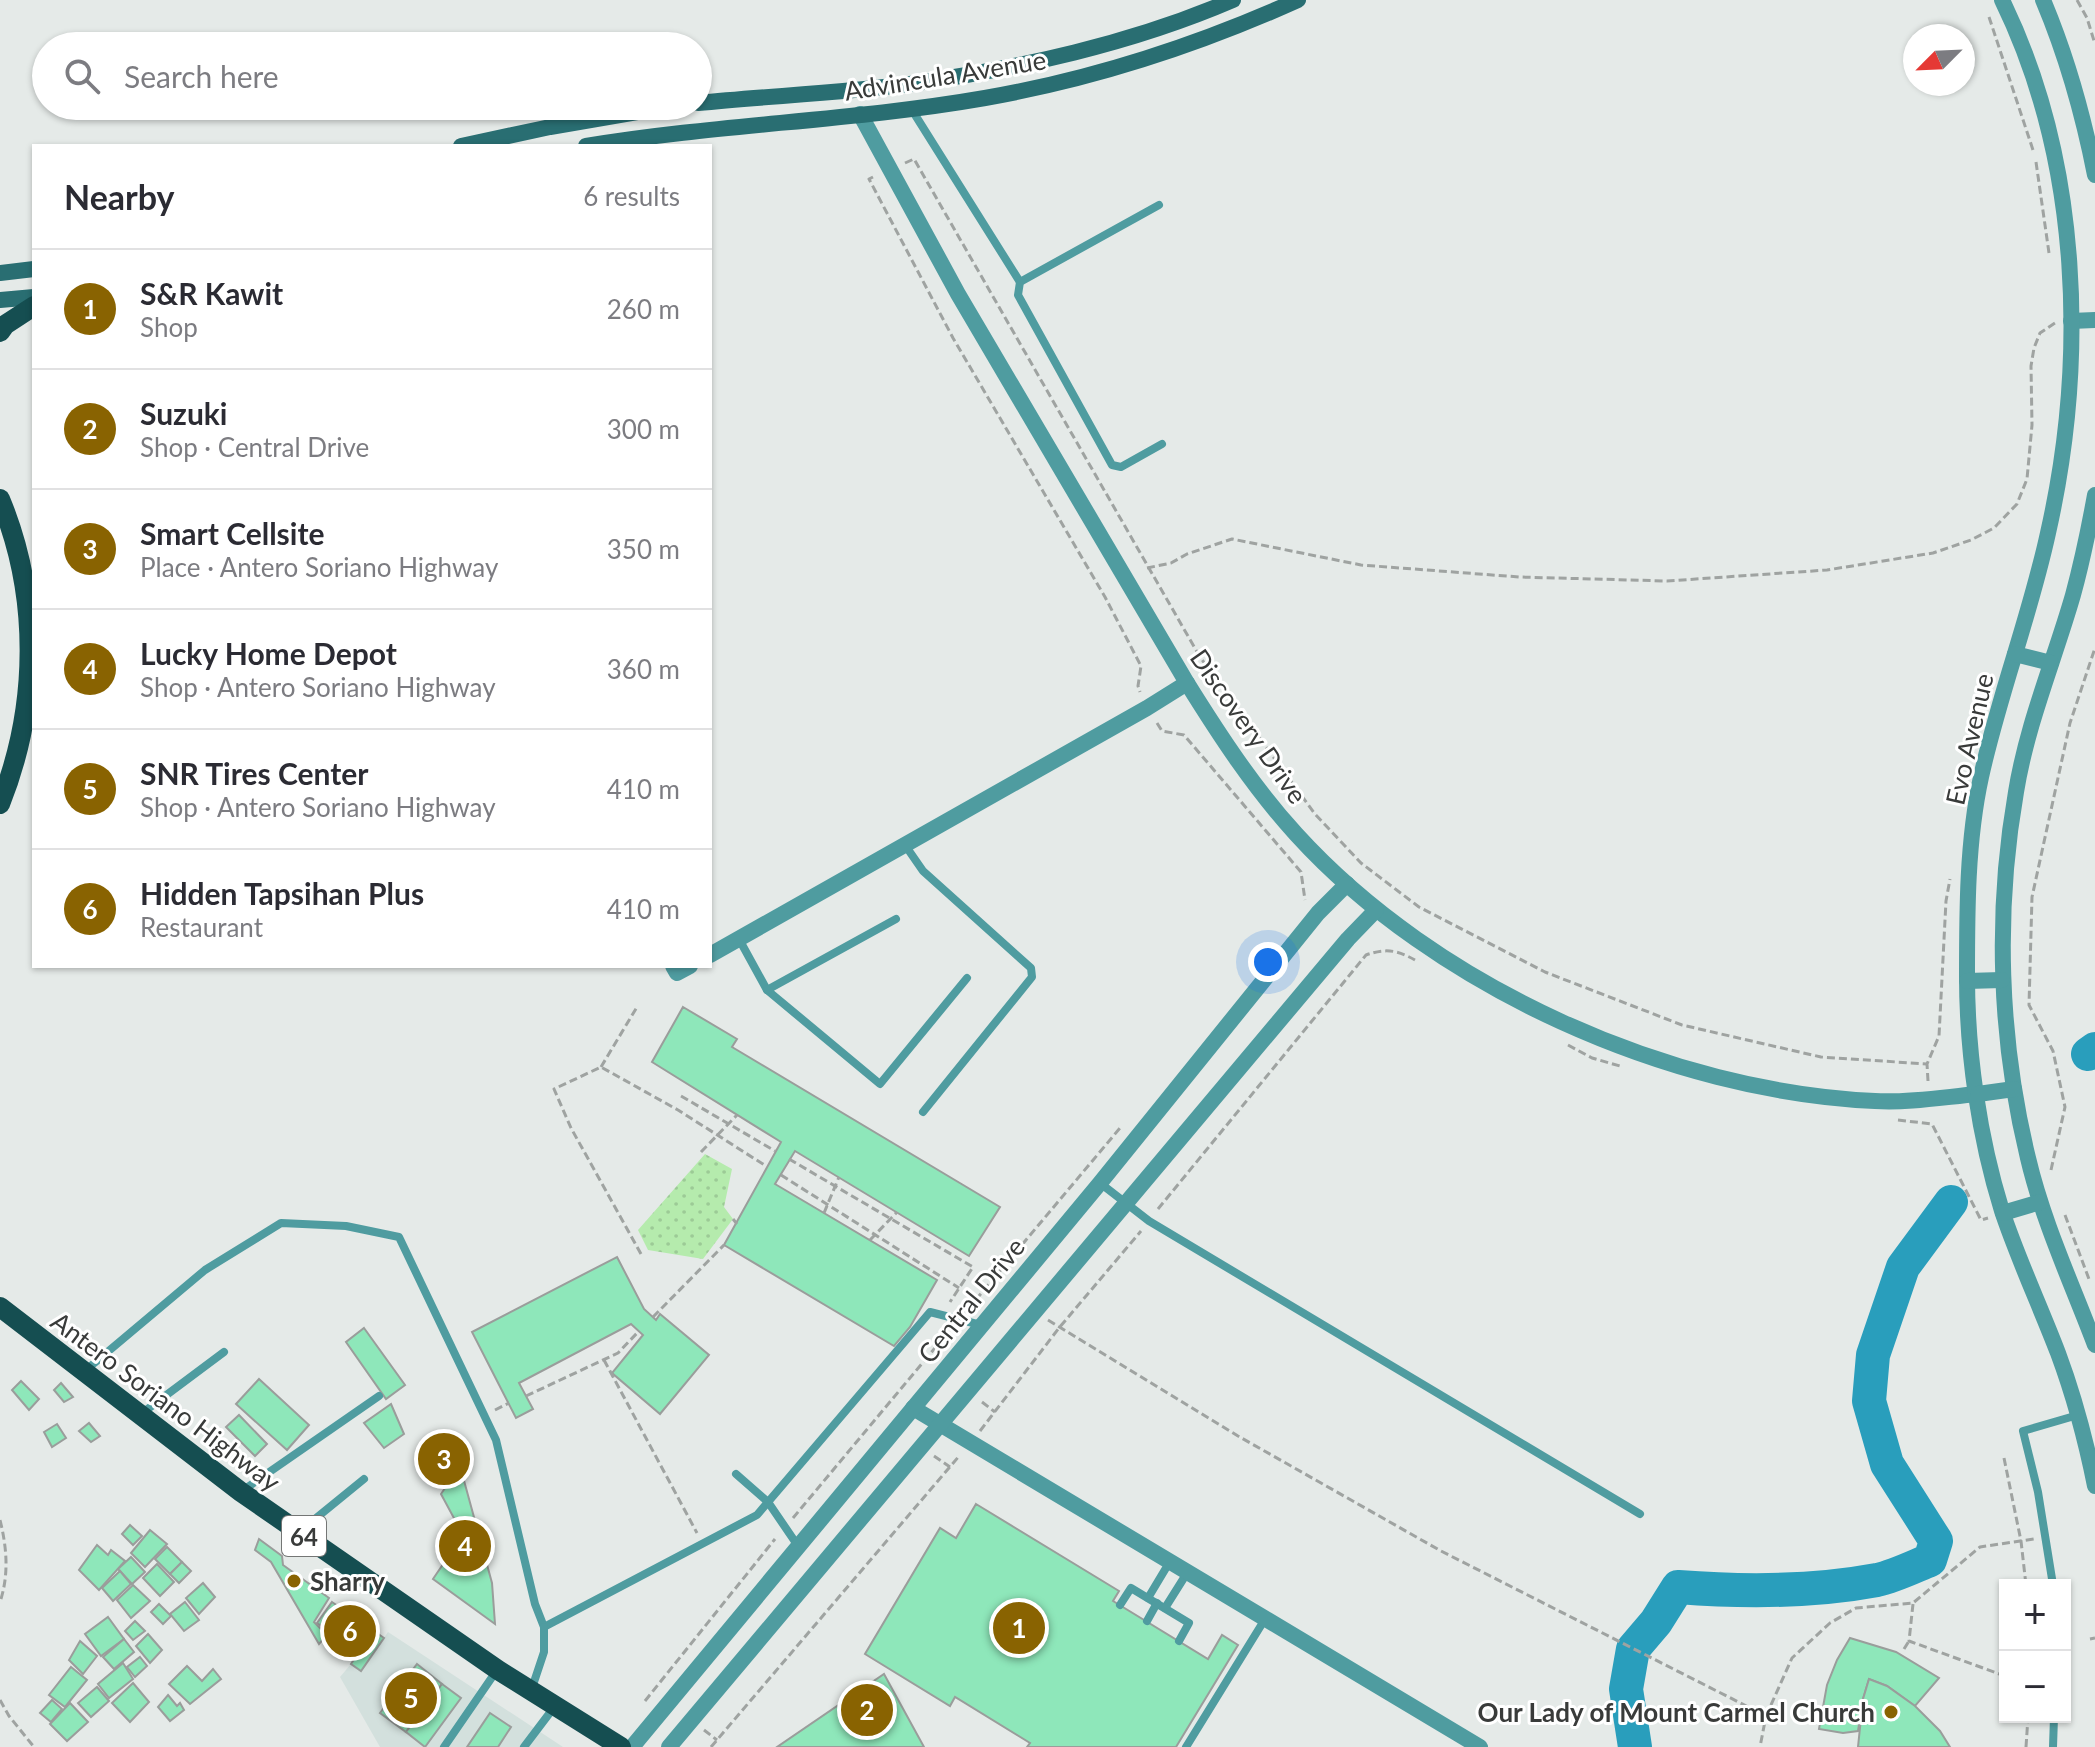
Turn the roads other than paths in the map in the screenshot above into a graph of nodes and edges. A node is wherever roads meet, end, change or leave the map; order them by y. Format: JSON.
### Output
{"nodes":[{"id":1,"x":1233,"y":0,"type":"edge"},
{"id":2,"x":1298,"y":0,"type":"edge"},
{"id":3,"x":2002,"y":0,"type":"edge"},
{"id":4,"x":2043,"y":0,"type":"edge"},
{"id":5,"x":712,"y":102,"type":"edge"},
{"id":6,"x":911,"y":109,"type":"junction"},
{"id":7,"x":860,"y":114,"type":"junction"},
{"id":8,"x":591,"y":120,"type":"edge"},
{"id":9,"x":470,"y":144,"type":"edge"},
{"id":10,"x":601,"y":144,"type":"edge"},
{"id":11,"x":2095,"y":175,"type":"edge"},
{"id":12,"x":1159,"y":205,"type":"dead end"},
{"id":13,"x":32,"y":269,"type":"edge"},
{"id":14,"x":0,"y":273,"type":"edge"},
{"id":15,"x":1020,"y":282,"type":"junction"},
{"id":16,"x":32,"y":297,"type":"edge"},
{"id":17,"x":0,"y":300,"type":"edge"},
{"id":18,"x":32,"y":307,"type":"edge"},
{"id":19,"x":2095,"y":320,"type":"edge"},
{"id":20,"x":2071,"y":321,"type":"junction"},
{"id":21,"x":0,"y":332,"type":"edge"},
{"id":22,"x":1162,"y":444,"type":"dead end"},
{"id":23,"x":2095,"y":495,"type":"edge"},
{"id":24,"x":0,"y":499,"type":"edge"},
{"id":25,"x":2015,"y":654,"type":"junction"},
{"id":26,"x":2051,"y":663,"type":"junction"},
{"id":27,"x":1187,"y":683,"type":"junction"},
{"id":28,"x":0,"y":804,"type":"edge"},
{"id":29,"x":905,"y":845,"type":"junction"},
{"id":30,"x":1347,"y":884,"type":"junction"},
{"id":31,"x":1376,"y":910,"type":"junction"},
{"id":32,"x":896,"y":919,"type":"dead end"},
{"id":33,"x":738,"y":938,"type":"junction"},
{"id":34,"x":712,"y":954,"type":"edge"},
{"id":35,"x":967,"y":978,"type":"dead end"},
{"id":36,"x":2002,"y":980,"type":"junction"},
{"id":37,"x":1967,"y":981,"type":"junction"},
{"id":38,"x":767,"y":990,"type":"junction"},
{"id":39,"x":2014,"y":1089,"type":"junction"},
{"id":40,"x":1978,"y":1094,"type":"junction"},
{"id":41,"x":923,"y":1112,"type":"dead end"},
{"id":42,"x":1100,"y":1183,"type":"junction"},
{"id":43,"x":2040,"y":1202,"type":"junction"},
{"id":44,"x":1128,"y":1204,"type":"junction"},
{"id":45,"x":2003,"y":1213,"type":"junction"},
{"id":46,"x":0,"y":1307,"type":"edge"},
{"id":47,"x":981,"y":1326,"type":"junction"},
{"id":48,"x":2095,"y":1345,"type":"edge"},
{"id":49,"x":224,"y":1352,"type":"dead end"},
{"id":50,"x":84,"y":1371,"type":"junction"},
{"id":51,"x":379,"y":1396,"type":"dead end"},
{"id":52,"x":913,"y":1408,"type":"junction"},
{"id":53,"x":2087,"y":1412,"type":"edge"},
{"id":54,"x":141,"y":1415,"type":"junction"},
{"id":55,"x":940,"y":1426,"type":"junction"},
{"id":56,"x":736,"y":1474,"type":"dead end"},
{"id":57,"x":364,"y":1479,"type":"dead end"},
{"id":58,"x":2095,"y":1486,"type":"edge"},
{"id":59,"x":241,"y":1492,"type":"junction"},
{"id":60,"x":768,"y":1502,"type":"junction"},
{"id":61,"x":1640,"y":1514,"type":"dead end"},
{"id":62,"x":298,"y":1532,"type":"junction"},
{"id":63,"x":798,"y":1546,"type":"junction"},
{"id":64,"x":1169,"y":1563,"type":"junction"},
{"id":65,"x":1187,"y":1573,"type":"junction"},
{"id":66,"x":2052,"y":1579,"type":"edge"},
{"id":67,"x":1148,"y":1598,"type":"junction"},
{"id":68,"x":1120,"y":1605,"type":"dead end"},
{"id":69,"x":1161,"y":1606,"type":"junction"},
{"id":70,"x":1265,"y":1619,"type":"junction"},
{"id":71,"x":1147,"y":1621,"type":"dead end"},
{"id":72,"x":544,"y":1627,"type":"junction"},
{"id":73,"x":1179,"y":1641,"type":"dead end"},
{"id":74,"x":498,"y":1670,"type":"junction"},
{"id":75,"x":532,"y":1691,"type":"junction"},
{"id":76,"x":555,"y":1706,"type":"junction"},
{"id":77,"x":2054,"y":1723,"type":"edge"},
{"id":78,"x":444,"y":1747,"type":"edge"},
{"id":79,"x":524,"y":1747,"type":"edge"},
{"id":80,"x":621,"y":1747,"type":"edge"},
{"id":81,"x":632,"y":1747,"type":"edge"},
{"id":82,"x":669,"y":1747,"type":"edge"},
{"id":83,"x":1186,"y":1747,"type":"edge"},
{"id":84,"x":1480,"y":1747,"type":"edge"},
{"id":85,"x":2053,"y":1747,"type":"edge"}],
"edges":[{"from":1,"to":5,"type":"main road","name":"Advincula Avenue"},
{"from":2,"to":6,"type":"main road","name":"Advincula Avenue"},
{"from":3,"to":20,"type":"street","name":"Evo Avenue"},
{"from":4,"to":11,"type":"street"},
{"from":6,"to":7,"type":"main road","name":"Advincula Avenue"},
{"from":6,"to":15,"type":"lane"},
{"from":7,"to":10,"type":"main road","name":"Advincula Avenue"},
{"from":7,"to":27,"type":"street","name":"Discovery Drive"},
{"from":8,"to":9,"type":"main road"},
{"from":12,"to":15,"type":"lane"},
{"from":13,"to":14,"type":"main road"},
{"from":15,"to":22,"type":"lane"},
{"from":16,"to":17,"type":"main road"},
{"from":18,"to":21,"type":"main road"},
{"from":19,"to":20,"type":"street"},
{"from":20,"to":25,"type":"street","name":"Evo Avenue"},
{"from":23,"to":26,"type":"street"},
{"from":24,"to":28,"type":"main road"},
{"from":25,"to":26,"type":"street"},
{"from":25,"to":37,"type":"street","name":"Evo Avenue"},
{"from":26,"to":36,"type":"street"},
{"from":27,"to":29,"type":"street"},
{"from":27,"to":30,"type":"street","name":"Discovery Drive"},
{"from":29,"to":33,"type":"street"},
{"from":29,"to":41,"type":"lane"},
{"from":30,"to":31,"type":"street","name":"Discovery Drive"},
{"from":30,"to":42,"type":"street","name":"Central Drive"},
{"from":31,"to":40,"type":"street","name":"Discovery Drive"},
{"from":31,"to":44,"type":"street"},
{"from":32,"to":38,"type":"lane"},
{"from":33,"to":34,"type":"street"},
{"from":33,"to":38,"type":"lane"},
{"from":35,"to":38,"type":"lane"},
{"from":36,"to":37,"type":"street"},
{"from":36,"to":39,"type":"street"},
{"from":37,"to":40,"type":"street","name":"Evo Avenue"},
{"from":39,"to":40,"type":"street","name":"Discovery Drive"},
{"from":39,"to":43,"type":"street"},
{"from":40,"to":45,"type":"street","name":"Evo Avenue"},
{"from":42,"to":44,"type":"lane"},
{"from":42,"to":47,"type":"street","name":"Central Drive"},
{"from":43,"to":45,"type":"street"},
{"from":43,"to":48,"type":"street"},
{"from":44,"to":55,"type":"street"},
{"from":44,"to":61,"type":"lane"},
{"from":45,"to":53,"type":"street","name":"Evo Avenue"},
{"from":46,"to":50,"type":"main road","name":"Antero Soriano Highway","number":"64"},
{"from":47,"to":52,"type":"street","name":"Central Drive"},
{"from":47,"to":60,"type":"lane"},
{"from":49,"to":54,"type":"lane"},
{"from":50,"to":54,"type":"main road","name":"Antero Soriano Highway","number":"64"},
{"from":50,"to":72,"type":"lane"},
{"from":51,"to":59,"type":"lane"},
{"from":52,"to":55,"type":"street"},
{"from":52,"to":63,"type":"street","name":"Central Drive"},
{"from":53,"to":58,"type":"street","name":"Evo Avenue"},
{"from":53,"to":66,"type":"lane"},
{"from":54,"to":59,"type":"main road","name":"Antero Soriano Highway","number":"64"},
{"from":55,"to":64,"type":"street"},
{"from":55,"to":82,"type":"street"},
{"from":56,"to":60,"type":"lane"},
{"from":57,"to":62,"type":"lane"},
{"from":59,"to":62,"type":"main road","name":"Antero Soriano Highway","number":"64"},
{"from":60,"to":63,"type":"lane"},
{"from":60,"to":72,"type":"lane"},
{"from":62,"to":74,"type":"main road","name":"Antero Soriano Highway","number":"64"},
{"from":63,"to":81,"type":"street","name":"Central Drive"},
{"from":64,"to":65,"type":"street"},
{"from":64,"to":67,"type":"lane"},
{"from":65,"to":69,"type":"lane"},
{"from":65,"to":70,"type":"street"},
{"from":67,"to":68,"type":"lane"},
{"from":67,"to":69,"type":"lane"},
{"from":69,"to":71,"type":"lane"},
{"from":69,"to":73,"type":"lane"},
{"from":70,"to":83,"type":"lane"},
{"from":70,"to":84,"type":"street"},
{"from":72,"to":75,"type":"lane"},
{"from":74,"to":75,"type":"main road","name":"Antero Soriano Highway","number":"64"},
{"from":74,"to":78,"type":"lane"},
{"from":75,"to":76,"type":"main road","name":"Antero Soriano Highway","number":"64"},
{"from":76,"to":79,"type":"lane"},
{"from":76,"to":80,"type":"main road","name":"Antero Soriano Highway","number":"64"},
{"from":77,"to":85,"type":"lane"}]}
